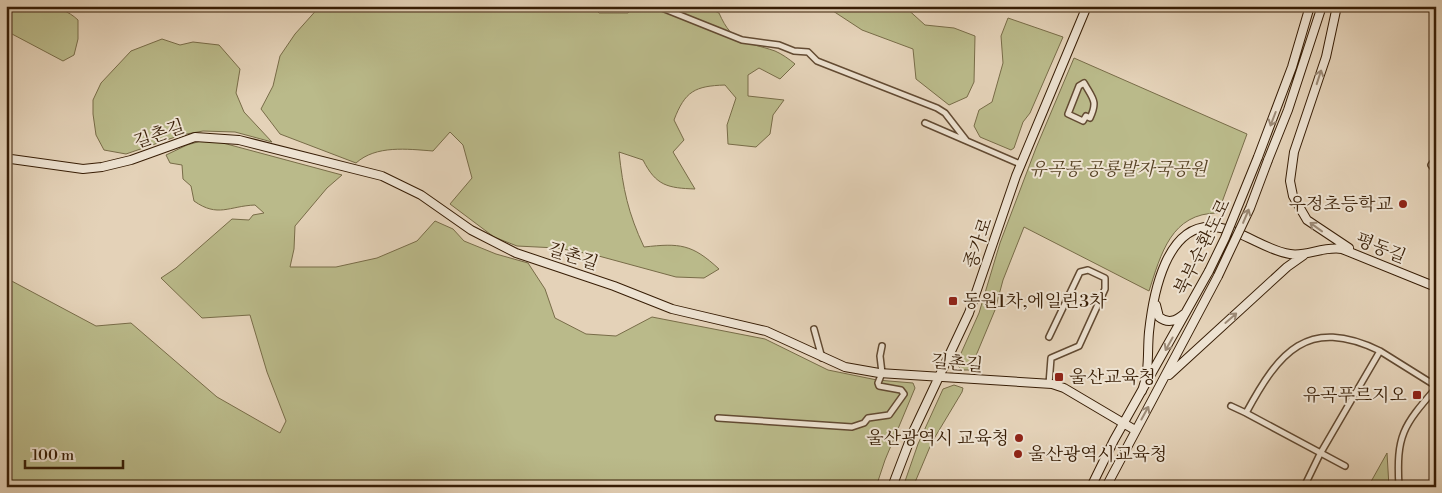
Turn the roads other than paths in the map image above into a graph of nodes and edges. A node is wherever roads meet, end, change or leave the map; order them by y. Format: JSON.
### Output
{"nodes":[{"id":1,"x":657,"y":6,"type":"edge"},
{"id":2,"x":1087,"y":6,"type":"edge"},
{"id":3,"x":1310,"y":6,"type":"edge"},
{"id":4,"x":1322,"y":6,"type":"edge"},
{"id":5,"x":1337,"y":6,"type":"edge"},
{"id":6,"x":1080,"y":86,"type":"joint"},
{"id":7,"x":925,"y":123,"type":"dead end"},
{"id":8,"x":966,"y":140,"type":"junction"},
{"id":9,"x":8,"y":158,"type":"edge"},
{"id":10,"x":1436,"y":158,"type":"edge"},
{"id":11,"x":1020,"y":164,"type":"junction"},
{"id":12,"x":1436,"y":172,"type":"edge"},
{"id":13,"x":1313,"y":251,"type":"junction"},
{"id":14,"x":1357,"y":253,"type":"junction"},
{"id":15,"x":1436,"y":287,"type":"edge"},
{"id":16,"x":1156,"y":301,"type":"junction"},
{"id":17,"x":1188,"y":309,"type":"junction"},
{"id":18,"x":814,"y":329,"type":"dead end"},
{"id":19,"x":1049,"y":337,"type":"dead end"},
{"id":20,"x":882,"y":346,"type":"dead end"},
{"id":21,"x":1061,"y":347,"type":"dead end"},
{"id":22,"x":1380,"y":351,"type":"junction"},
{"id":23,"x":1058,"y":354,"type":"junction"},
{"id":24,"x":823,"y":359,"type":"junction"},
{"id":25,"x":882,"y":373,"type":"junction"},
{"id":26,"x":939,"y":376,"type":"junction"},
{"id":27,"x":1049,"y":384,"type":"junction"},
{"id":28,"x":1436,"y":387,"type":"edge"},
{"id":29,"x":1159,"y":388,"type":"junction"},
{"id":30,"x":1142,"y":391,"type":"junction"},
{"id":31,"x":1231,"y":406,"type":"dead end"},
{"id":32,"x":1246,"y":413,"type":"junction"},
{"id":33,"x":718,"y":418,"type":"dead end"},
{"id":34,"x":1124,"y":423,"type":"junction"},
{"id":35,"x":1135,"y":430,"type":"junction"},
{"id":36,"x":1320,"y":454,"type":"junction"},
{"id":37,"x":1345,"y":466,"type":"dead end"},
{"id":38,"x":1436,"y":479,"type":"edge"},
{"id":39,"x":892,"y":487,"type":"edge"},
{"id":40,"x":1091,"y":487,"type":"edge"},
{"id":41,"x":1106,"y":487,"type":"edge"},
{"id":42,"x":1304,"y":487,"type":"edge"},
{"id":43,"x":1399,"y":487,"type":"edge"},
{"id":44,"x":1428,"y":487,"type":"edge"}],
"edges":[{"from":1,"to":8,"type":"street"},
{"from":2,"to":11,"type":"main road","name":"종가로"},
{"from":3,"to":17,"type":"main road","name":"북부순환도로","one_way":true,"bridge":true},
{"from":29,"to":4,"type":"main road","name":"북부순환도로","one_way":true,"bridge":true},
{"from":14,"to":5,"type":"main road","one_way":true},
{"from":6,"to":6,"type":"street"},
{"from":7,"to":8,"type":"street"},
{"from":8,"to":11,"type":"street"},
{"from":9,"to":24,"type":"main road","name":"길촌길"},
{"from":10,"to":12,"type":"street"},
{"from":11,"to":26,"type":"main road","name":"종가로"},
{"from":13,"to":14,"type":"main road","name":"평동길"},
{"from":13,"to":16,"type":"main road","name":"평동길"},
{"from":29,"to":13,"type":"main road","one_way":true},
{"from":14,"to":15,"type":"main road","name":"평동길"},
{"from":16,"to":17,"type":"main road"},
{"from":16,"to":30,"type":"main road","name":"평동길"},
{"from":17,"to":30,"type":"main road","name":"북부순환도로","one_way":true},
{"from":18,"to":24,"type":"street"},
{"from":19,"to":23,"type":"street"},
{"from":20,"to":25,"type":"street"},
{"from":21,"to":23,"type":"street"},
{"from":22,"to":28,"type":"street"},
{"from":22,"to":32,"type":"street"},
{"from":22,"to":36,"type":"street"},
{"from":23,"to":27,"type":"street"},
{"from":24,"to":25,"type":"main road","name":"길촌길"},
{"from":25,"to":26,"type":"main road","name":"길촌길"},
{"from":25,"to":33,"type":"street"},
{"from":26,"to":27,"type":"main road","name":"길촌길"},
{"from":26,"to":39,"type":"main road","name":"종가로"},
{"from":27,"to":34,"type":"main road","name":"길촌길"},
{"from":28,"to":43,"type":"street"},
{"from":35,"to":29,"type":"main road","name":"북부순환도로","one_way":true},
{"from":30,"to":34,"type":"main road","name":"북부순환도로"},
{"from":31,"to":32,"type":"street"},
{"from":32,"to":36,"type":"street"},
{"from":34,"to":35,"type":"main road","name":"길촌길"},
{"from":34,"to":40,"type":"main road","name":"북부순환도로"},
{"from":35,"to":41,"type":"main road","name":"북부순환도로"},
{"from":36,"to":37,"type":"street"},
{"from":36,"to":42,"type":"street"},
{"from":38,"to":44,"type":"street"}]}
